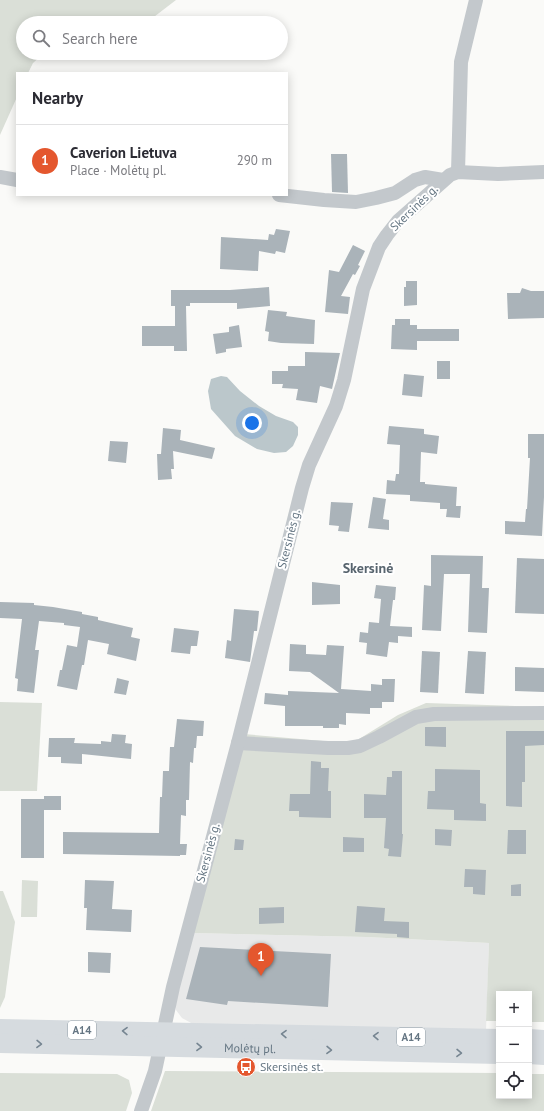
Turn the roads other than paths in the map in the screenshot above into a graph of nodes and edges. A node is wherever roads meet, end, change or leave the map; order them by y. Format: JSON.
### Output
{"nodes":[{"id":1,"x":476,"y":0,"type":"edge"},
{"id":2,"x":458,"y":172,"type":"junction"},
{"id":3,"x":544,"y":172,"type":"edge"},
{"id":4,"x":0,"y":177,"type":"edge"},
{"id":5,"x":16,"y":180,"type":"edge"},
{"id":6,"x":443,"y":180,"type":"junction"},
{"id":7,"x":288,"y":196,"type":"edge"},
{"id":8,"x":544,"y":713,"type":"edge"},
{"id":9,"x":238,"y":743,"type":"junction"},
{"id":10,"x":0,"y":1029,"type":"edge"},
{"id":11,"x":162,"y":1039,"type":"junction"},
{"id":12,"x":496,"y":1039,"type":"edge"},
{"id":13,"x":532,"y":1039,"type":"edge"},
{"id":14,"x":544,"y":1040,"type":"edge"},
{"id":15,"x":0,"y":1043,"type":"edge"},
{"id":16,"x":496,"y":1054,"type":"edge"},
{"id":17,"x":532,"y":1054,"type":"edge"},
{"id":18,"x":544,"y":1055,"type":"edge"},
{"id":19,"x":141,"y":1111,"type":"edge"}],
"edges":[{"from":1,"to":2,"type":"street"},
{"from":2,"to":3,"type":"street"},
{"from":2,"to":6,"type":"street","name":"Skersinės g."},
{"from":4,"to":5,"type":"street"},
{"from":6,"to":7,"type":"street"},
{"from":6,"to":9,"type":"street","name":"Skersinės g."},
{"from":8,"to":9,"type":"street"},
{"from":9,"to":11,"type":"street","name":"Skersinės g."},
{"from":11,"to":10,"type":"highway","name":"Molėtų pl.","number":"A14","one_way":true},
{"from":12,"to":11,"type":"highway","name":"Molėtų pl.","number":"A14","one_way":true},
{"from":15,"to":11,"type":"highway","name":"Molėtų pl.","number":"A14","one_way":true},
{"from":11,"to":16,"type":"highway","name":"Molėtų pl.","number":"A14","one_way":true},
{"from":11,"to":19,"type":"street","name":"Skersinės g."},
{"from":13,"to":14,"type":"highway"},
{"from":17,"to":18,"type":"highway"}]}
